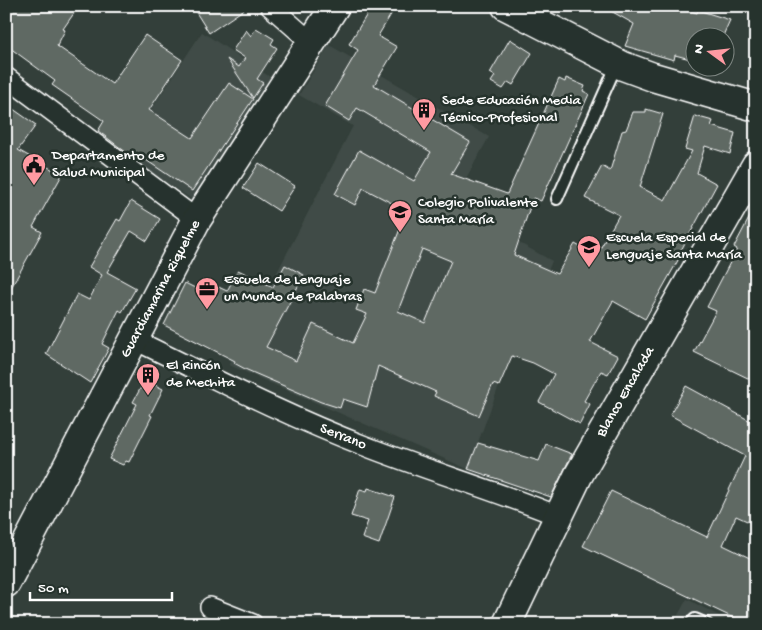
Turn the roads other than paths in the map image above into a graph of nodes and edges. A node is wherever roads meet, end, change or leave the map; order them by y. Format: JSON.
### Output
{"nodes":[{"id":1,"x":270,"y":6,"type":"edge"},
{"id":2,"x":335,"y":6,"type":"edge"},
{"id":3,"x":506,"y":6,"type":"edge"},
{"id":4,"x":312,"y":42,"type":"junction"},
{"id":5,"x":617,"y":64,"type":"junction"},
{"id":6,"x":6,"y":77,"type":"edge"},
{"id":7,"x":756,"y":107,"type":"edge"},
{"id":8,"x":756,"y":165,"type":"edge"},
{"id":9,"x":557,"y":200,"type":"dead end"},
{"id":10,"x":196,"y":221,"type":"junction"},
{"id":11,"x":135,"y":340,"type":"junction"},
{"id":12,"x":558,"y":516,"type":"junction"},
{"id":13,"x":6,"y":583,"type":"edge"},
{"id":14,"x":210,"y":607,"type":"dead end"},
{"id":15,"x":252,"y":624,"type":"edge"},
{"id":16,"x":507,"y":624,"type":"edge"},
{"id":17,"x":690,"y":624,"type":"edge"},
{"id":18,"x":708,"y":624,"type":"edge"}],
"edges":[{"from":1,"to":4,"type":"street"},
{"from":2,"to":4,"type":"street","name":"Guardiamarina Riquelme"},
{"from":3,"to":5,"type":"street"},
{"from":4,"to":10,"type":"street","name":"Guardiamarina Riquelme"},
{"from":5,"to":7,"type":"street"},
{"from":5,"to":9,"type":"lane"},
{"from":6,"to":10,"type":"street"},
{"from":8,"to":12,"type":"street","name":"Blanco Encalada"},
{"from":10,"to":11,"type":"street","name":"Guardiamarina Riquelme"},
{"from":11,"to":12,"type":"street","name":"Serrano"},
{"from":11,"to":13,"type":"street","name":"Guardiamarina Riquelme"},
{"from":12,"to":16,"type":"street","name":"Blanco Encalada"},
{"from":14,"to":15,"type":"street"},
{"from":17,"to":18,"type":"lane"}]}
